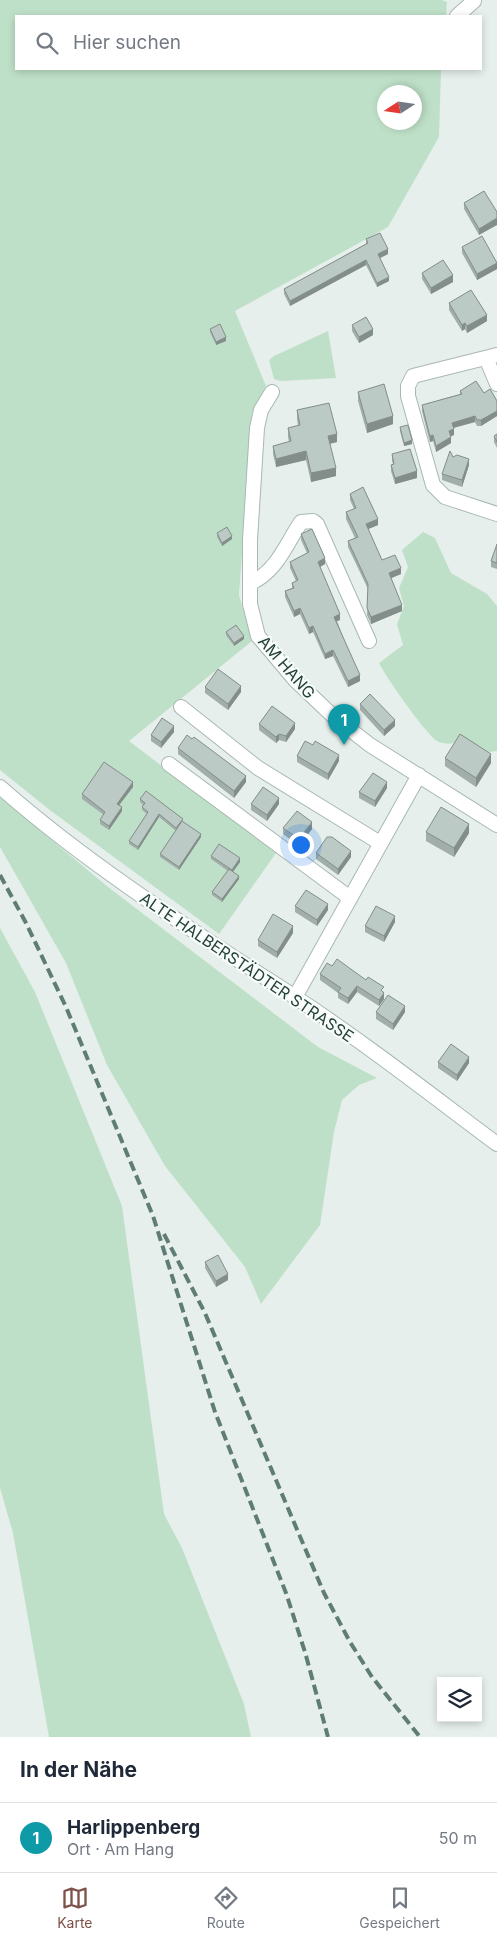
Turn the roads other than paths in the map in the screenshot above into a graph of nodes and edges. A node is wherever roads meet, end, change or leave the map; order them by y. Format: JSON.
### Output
{"nodes":[{"id":1,"x":473,"y":0,"type":"edge"},
{"id":2,"x":458,"y":15,"type":"edge"},
{"id":3,"x":491,"y":357,"type":"edge"},
{"id":4,"x":497,"y":384,"type":"edge"},
{"id":5,"x":272,"y":392,"type":"dead end"},
{"id":6,"x":497,"y":514,"type":"edge"},
{"id":7,"x":251,"y":583,"type":"junction"},
{"id":8,"x":368,"y":641,"type":"dead end"},
{"id":9,"x":181,"y":707,"type":"dead end"},
{"id":10,"x":169,"y":764,"type":"dead end"},
{"id":11,"x":419,"y":775,"type":"junction"},
{"id":12,"x":0,"y":787,"type":"edge"},
{"id":13,"x":497,"y":825,"type":"edge"},
{"id":14,"x":380,"y":843,"type":"junction"},
{"id":15,"x":350,"y":898,"type":"junction"},
{"id":16,"x":295,"y":997,"type":"junction"},
{"id":17,"x":497,"y":1144,"type":"edge"}],
"edges":[{"from":1,"to":2,"type":"street"},
{"from":3,"to":4,"type":"street"},
{"from":3,"to":6,"type":"street"},
{"from":5,"to":7,"type":"street","name":"AM HANG"},
{"from":7,"to":8,"type":"street"},
{"from":7,"to":11,"type":"street","name":"AM HANG"},
{"from":9,"to":14,"type":"street"},
{"from":10,"to":15,"type":"street"},
{"from":11,"to":13,"type":"street","name":"AM HANG"},
{"from":11,"to":14,"type":"street"},
{"from":12,"to":16,"type":"street","name":"ALTE HALBERSTÄDTER STRASSE"},
{"from":14,"to":15,"type":"street"},
{"from":15,"to":16,"type":"street"},
{"from":16,"to":17,"type":"street","name":"ALTE HALBERSTÄDTER STRASSE"}]}
